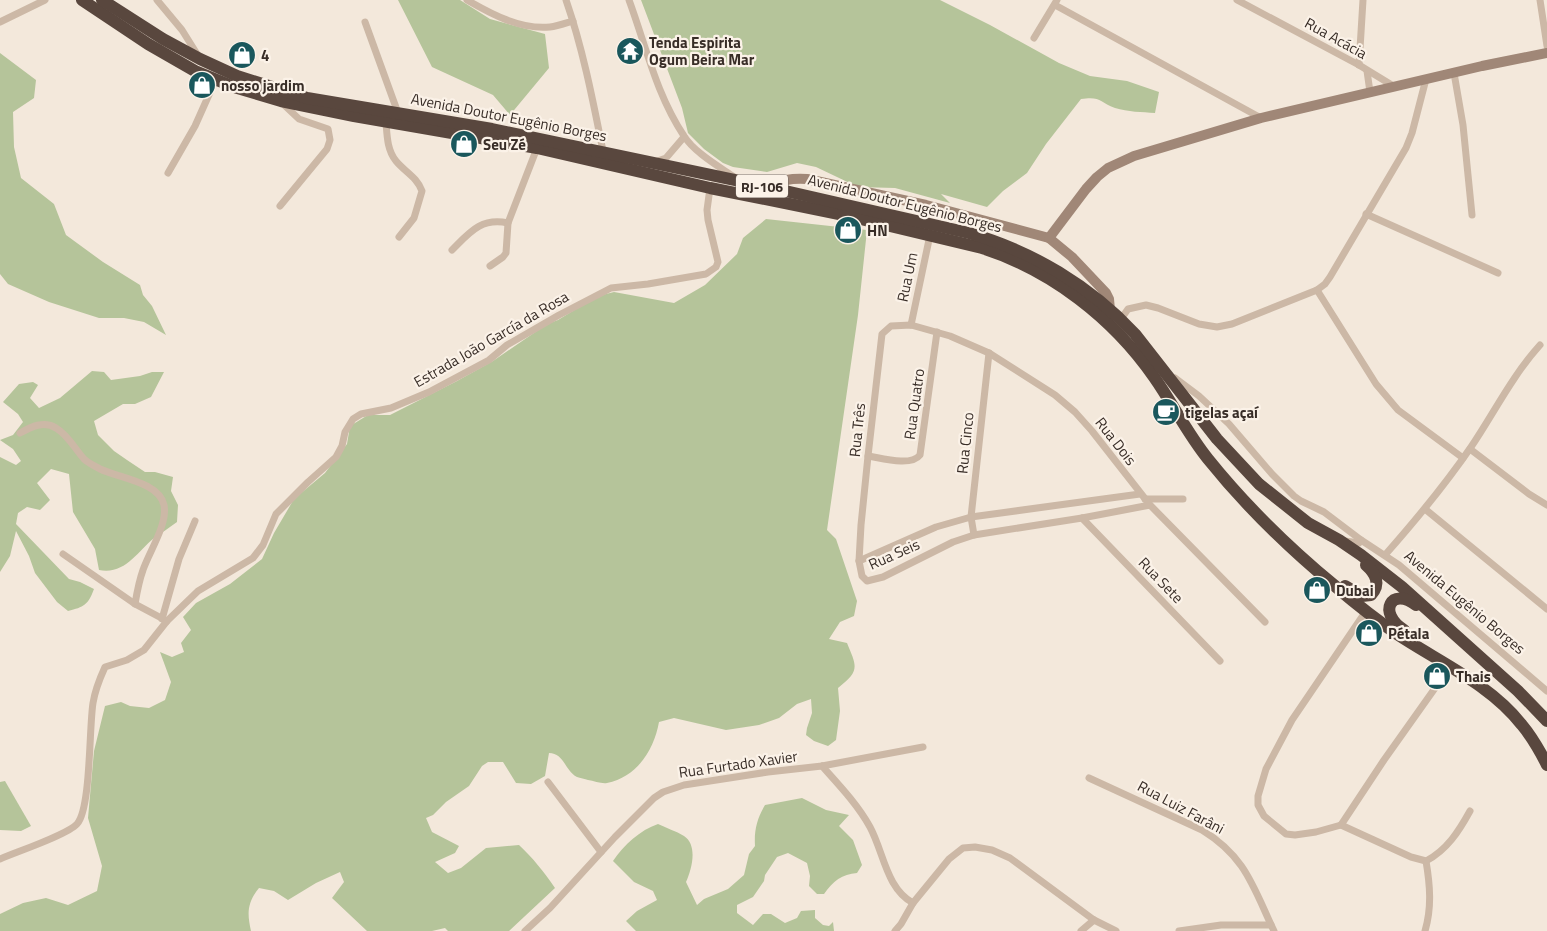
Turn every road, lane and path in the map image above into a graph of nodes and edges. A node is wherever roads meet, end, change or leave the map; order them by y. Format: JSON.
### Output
{"nodes":[{"id":1,"x":45,"y":0,"type":"edge"},
{"id":2,"x":82,"y":0,"type":"edge"},
{"id":3,"x":102,"y":0,"type":"edge"},
{"id":4,"x":157,"y":0,"type":"edge"},
{"id":5,"x":467,"y":0,"type":"edge"},
{"id":6,"x":566,"y":0,"type":"edge"},
{"id":7,"x":629,"y":0,"type":"edge"},
{"id":8,"x":1236,"y":0,"type":"edge"},
{"id":9,"x":1362,"y":0,"type":"edge"},
{"id":10,"x":1540,"y":0,"type":"edge"},
{"id":11,"x":1056,"y":2,"type":"edge"},
{"id":12,"x":573,"y":21,"type":"junction"},
{"id":13,"x":0,"y":22,"type":"edge"},
{"id":14,"x":364,"y":22,"type":"dead end"},
{"id":15,"x":1034,"y":38,"type":"dead end"},
{"id":16,"x":1547,"y":46,"type":"edge"},
{"id":17,"x":1547,"y":53,"type":"edge"},
{"id":18,"x":200,"y":59,"type":"junction"},
{"id":19,"x":1359,"y":65,"type":"junction"},
{"id":20,"x":1367,"y":70,"type":"junction"},
{"id":21,"x":1454,"y":73,"type":"junction"},
{"id":22,"x":216,"y":79,"type":"junction"},
{"id":23,"x":1426,"y":79,"type":"junction"},
{"id":24,"x":1396,"y":87,"type":"junction"},
{"id":25,"x":1370,"y":92,"type":"junction"},
{"id":26,"x":281,"y":101,"type":"junction"},
{"id":27,"x":398,"y":113,"type":"junction"},
{"id":28,"x":1261,"y":118,"type":"junction"},
{"id":29,"x":386,"y":122,"type":"junction"},
{"id":30,"x":684,"y":137,"type":"junction"},
{"id":31,"x":537,"y":148,"type":"junction"},
{"id":32,"x":603,"y":152,"type":"junction"},
{"id":33,"x":652,"y":163,"type":"junction"},
{"id":34,"x":168,"y":173,"type":"dead end"},
{"id":35,"x":740,"y":182,"type":"junction"},
{"id":36,"x":768,"y":187,"type":"junction"},
{"id":37,"x":710,"y":188,"type":"junction"},
{"id":38,"x":280,"y":206,"type":"dead end"},
{"id":39,"x":1366,"y":214,"type":"junction"},
{"id":40,"x":1472,"y":215,"type":"dead end"},
{"id":41,"x":508,"y":223,"type":"junction"},
{"id":42,"x":930,"y":235,"type":"junction"},
{"id":43,"x":398,"y":237,"type":"dead end"},
{"id":44,"x":1049,"y":238,"type":"junction"},
{"id":45,"x":452,"y":250,"type":"dead end"},
{"id":46,"x":490,"y":266,"type":"dead end"},
{"id":47,"x":1498,"y":273,"type":"dead end"},
{"id":48,"x":1317,"y":290,"type":"junction"},
{"id":49,"x":1110,"y":310,"type":"junction"},
{"id":50,"x":1121,"y":319,"type":"junction"},
{"id":51,"x":911,"y":325,"type":"junction"},
{"id":52,"x":938,"y":332,"type":"junction"},
{"id":53,"x":1540,"y":345,"type":"dead end"},
{"id":54,"x":989,"y":353,"type":"junction"},
{"id":55,"x":1164,"y":371,"type":"junction"},
{"id":56,"x":20,"y":433,"type":"dead end"},
{"id":57,"x":1470,"y":449,"type":"junction"},
{"id":58,"x":868,"y":456,"type":"junction"},
{"id":59,"x":1463,"y":458,"type":"junction"},
{"id":60,"x":1214,"y":466,"type":"junction"},
{"id":61,"x":1259,"y":484,"type":"junction"},
{"id":62,"x":1183,"y":499,"type":"dead end"},
{"id":63,"x":1145,"y":500,"type":"junction"},
{"id":64,"x":1547,"y":505,"type":"edge"},
{"id":65,"x":1425,"y":509,"type":"junction"},
{"id":66,"x":971,"y":517,"type":"junction"},
{"id":67,"x":1082,"y":518,"type":"junction"},
{"id":68,"x":195,"y":521,"type":"dead end"},
{"id":69,"x":974,"y":535,"type":"junction"},
{"id":70,"x":1360,"y":546,"type":"junction"},
{"id":71,"x":63,"y":554,"type":"dead end"},
{"id":72,"x":1385,"y":555,"type":"junction"},
{"id":73,"x":860,"y":561,"type":"junction"},
{"id":74,"x":135,"y":604,"type":"junction"},
{"id":75,"x":1547,"y":609,"type":"edge"},
{"id":76,"x":1366,"y":611,"type":"junction"},
{"id":77,"x":165,"y":620,"type":"junction"},
{"id":78,"x":1264,"y":622,"type":"dead end"},
{"id":79,"x":1220,"y":660,"type":"dead end"},
{"id":80,"x":1450,"y":667,"type":"junction"},
{"id":81,"x":1518,"y":691,"type":"junction"},
{"id":82,"x":1547,"y":691,"type":"edge"},
{"id":83,"x":1506,"y":707,"type":"junction"},
{"id":84,"x":1547,"y":721,"type":"edge"},
{"id":85,"x":923,"y":747,"type":"dead end"},
{"id":86,"x":1547,"y":765,"type":"edge"},
{"id":87,"x":822,"y":766,"type":"junction"},
{"id":88,"x":1089,"y":778,"type":"dead end"},
{"id":89,"x":548,"y":782,"type":"dead end"},
{"id":90,"x":1470,"y":811,"type":"dead end"},
{"id":91,"x":1341,"y":825,"type":"junction"},
{"id":92,"x":601,"y":852,"type":"junction"},
{"id":93,"x":0,"y":859,"type":"edge"},
{"id":94,"x":1426,"y":861,"type":"junction"},
{"id":95,"x":913,"y":903,"type":"junction"},
{"id":96,"x":1094,"y":920,"type":"junction"},
{"id":97,"x":1272,"y":928,"type":"edge"},
{"id":98,"x":525,"y":931,"type":"edge"},
{"id":99,"x":895,"y":931,"type":"edge"},
{"id":100,"x":1081,"y":931,"type":"edge"},
{"id":101,"x":1116,"y":931,"type":"edge"},
{"id":102,"x":1178,"y":931,"type":"edge"},
{"id":103,"x":1425,"y":931,"type":"edge"}],
"edges":[{"from":1,"to":13,"type":"street"},
{"from":2,"to":22,"type":"highway","name":"Avenida Doutor Eugênio Borges","number":"RJ-106"},
{"from":3,"to":18,"type":"highway","name":"Avenida Doutor Eugênio Borges","number":"RJ-106"},
{"from":4,"to":18,"type":"street"},
{"from":5,"to":12,"type":"street"},
{"from":6,"to":12,"type":"street"},
{"from":7,"to":30,"type":"street"},
{"from":8,"to":19,"type":"street","name":"Rua Acácia"},
{"from":9,"to":19,"type":"street"},
{"from":10,"to":16,"type":"street"},
{"from":11,"to":15,"type":"street"},
{"from":11,"to":28,"type":"street"},
{"from":12,"to":32,"type":"street"},
{"from":14,"to":27,"type":"street"},
{"from":17,"to":21,"type":"main road"},
{"from":18,"to":27,"type":"highway","name":"Avenida Doutor Eugênio Borges","number":"RJ-106"},
{"from":19,"to":20,"type":"street","name":"Rua Acácia"},
{"from":20,"to":24,"type":"street","name":"Rua Acácia"},
{"from":20,"to":25,"type":"street"},
{"from":21,"to":23,"type":"main road"},
{"from":21,"to":40,"type":"street"},
{"from":22,"to":26,"type":"highway","name":"Avenida Doutor Eugênio Borges","number":"RJ-106"},
{"from":22,"to":34,"type":"street"},
{"from":23,"to":24,"type":"main road"},
{"from":23,"to":39,"type":"street"},
{"from":24,"to":25,"type":"main road"},
{"from":25,"to":28,"type":"main road"},
{"from":26,"to":29,"type":"highway","name":"Avenida Doutor Eugênio Borges","number":"RJ-106"},
{"from":26,"to":38,"type":"street"},
{"from":27,"to":32,"type":"highway","name":"Avenida Doutor Eugênio Borges","number":"RJ-106"},
{"from":28,"to":44,"type":"main road"},
{"from":29,"to":31,"type":"highway","name":"Avenida Doutor Eugênio Borges","number":"RJ-106"},
{"from":29,"to":43,"type":"street"},
{"from":30,"to":33,"type":"street"},
{"from":30,"to":35,"type":"street"},
{"from":31,"to":37,"type":"highway","name":"Avenida Doutor Eugênio Borges","number":"RJ-106"},
{"from":31,"to":41,"type":"street"},
{"from":32,"to":33,"type":"highway","name":"Avenida Doutor Eugênio Borges","number":"RJ-106"},
{"from":33,"to":35,"type":"highway","name":"Avenida Doutor Eugênio Borges","number":"RJ-106"},
{"from":35,"to":36,"type":"highway","name":"Avenida Doutor Eugênio Borges","number":"RJ-106"},
{"from":36,"to":44,"type":"main road"},
{"from":36,"to":49,"type":"highway","name":"Avenida Doutor Eugênio Borges","number":"RJ-106"},
{"from":37,"to":42,"type":"highway","name":"Avenida Doutor Eugênio Borges","number":"RJ-106"},
{"from":37,"to":77,"type":"street","name":"Estrada João García da Rosa"},
{"from":39,"to":47,"type":"street"},
{"from":39,"to":48,"type":"street"},
{"from":41,"to":45,"type":"street"},
{"from":41,"to":46,"type":"street"},
{"from":42,"to":51,"type":"street","name":"Rua Um"},
{"from":42,"to":60,"type":"highway","name":"Avenida Doutor Eugênio Borges","number":"RJ-106"},
{"from":44,"to":49,"type":"main road"},
{"from":48,"to":50,"type":"street"},
{"from":48,"to":59,"type":"street"},
{"from":49,"to":50,"type":"highway","name":"Avenida Doutor Eugênio Borges","number":"RJ-106"},
{"from":50,"to":55,"type":"highway","name":"Avenida Doutor Eugênio Borges","number":"RJ-106"},
{"from":51,"to":52,"type":"street","name":"Rua Dois"},
{"from":51,"to":58,"type":"street","name":"Rua Três"},
{"from":52,"to":54,"type":"street","name":"Rua Dois"},
{"from":52,"to":58,"type":"street","name":"Rua Quatro"},
{"from":53,"to":57,"type":"street"},
{"from":54,"to":63,"type":"street","name":"Rua Dois"},
{"from":54,"to":66,"type":"street","name":"Rua Cinco"},
{"from":55,"to":61,"type":"highway","name":"Avenida Doutor Eugênio Borges","number":"RJ-106"},
{"from":55,"to":70,"type":"street","name":"Avenida Eugênio Borges"},
{"from":56,"to":74,"type":"street"},
{"from":57,"to":59,"type":"street"},
{"from":57,"to":64,"type":"street"},
{"from":58,"to":73,"type":"street","name":"Rua Três"},
{"from":59,"to":65,"type":"street"},
{"from":60,"to":61,"type":"highway"},
{"from":60,"to":76,"type":"highway","name":"Avenida Doutor Eugênio Borges","number":"RJ-106"},
{"from":61,"to":70,"type":"highway","name":"Avenida Doutor Eugênio Borges","number":"RJ-106"},
{"from":62,"to":63,"type":"street","name":"Rua Seis"},
{"from":63,"to":66,"type":"street","name":"Rua Seis"},
{"from":63,"to":67,"type":"street","name":"Rua Seis"},
{"from":63,"to":78,"type":"street","name":"Rua Dois"},
{"from":65,"to":72,"type":"street"},
{"from":65,"to":75,"type":"street"},
{"from":66,"to":69,"type":"street","name":"Rua Cinco"},
{"from":66,"to":73,"type":"street","name":"Rua Seis"},
{"from":67,"to":69,"type":"street","name":"Rua Seis"},
{"from":67,"to":79,"type":"street","name":"Rua Sete"},
{"from":68,"to":77,"type":"street"},
{"from":69,"to":73,"type":"street","name":"Rua Seis"},
{"from":70,"to":72,"type":"street","name":"Avenida Eugênio Borges"},
{"from":70,"to":81,"type":"highway","name":"Avenida Doutor Eugênio Borges","number":"RJ-106"},
{"from":71,"to":74,"type":"street"},
{"from":72,"to":82,"type":"street","name":"Avenida Eugênio Borges"},
{"from":74,"to":77,"type":"street"},
{"from":76,"to":80,"type":"highway","name":"Avenida Doutor Eugênio Borges","number":"RJ-106"},
{"from":76,"to":91,"type":"street"},
{"from":77,"to":93,"type":"street","name":"Estrada João García da Rosa"},
{"from":80,"to":83,"type":"highway","name":"Avenida Doutor Eugênio Borges","number":"RJ-106"},
{"from":80,"to":91,"type":"street"},
{"from":81,"to":83,"type":"highway"},
{"from":81,"to":84,"type":"highway","name":"Avenida Doutor Eugênio Borges","number":"RJ-106"},
{"from":83,"to":86,"type":"highway","name":"Avenida Doutor Eugênio Borges","number":"RJ-106"},
{"from":85,"to":87,"type":"street","name":"Rua Furtado Xavier"},
{"from":87,"to":92,"type":"street","name":"Rua Furtado Xavier"},
{"from":87,"to":95,"type":"street"},
{"from":88,"to":97,"type":"street","name":"Rua Luiz Farâni"},
{"from":89,"to":92,"type":"street"},
{"from":90,"to":94,"type":"street"},
{"from":91,"to":94,"type":"street"},
{"from":92,"to":98,"type":"street","name":"Rua Furtado Xavier"},
{"from":94,"to":103,"type":"street"},
{"from":95,"to":96,"type":"street"},
{"from":95,"to":99,"type":"street"},
{"from":96,"to":100,"type":"street"},
{"from":96,"to":101,"type":"street"},
{"from":97,"to":102,"type":"street"}]}
